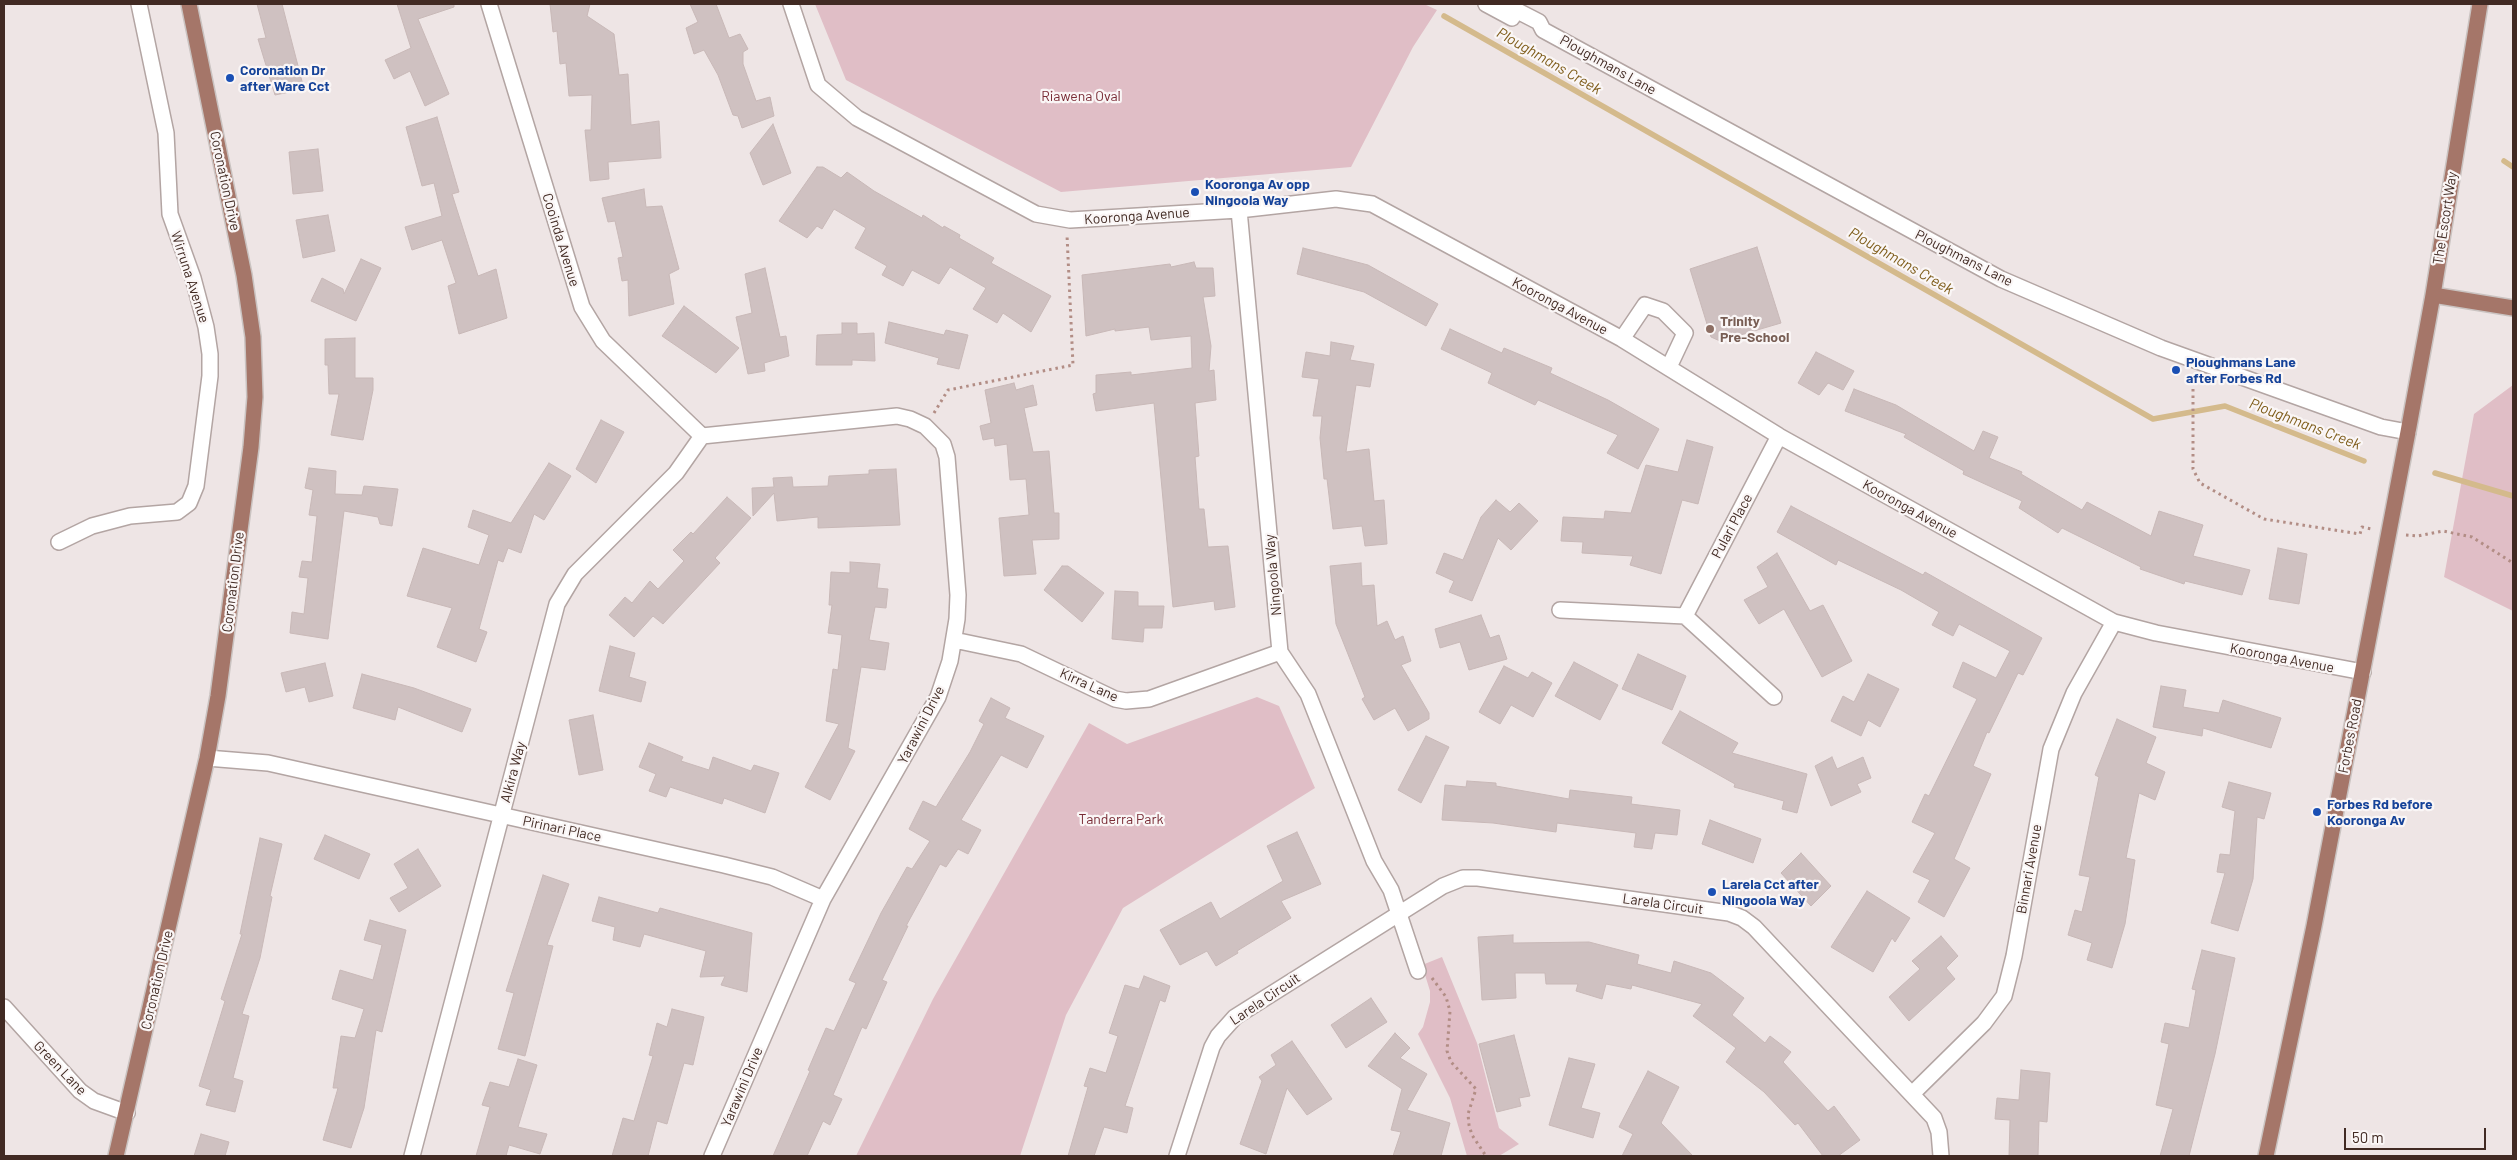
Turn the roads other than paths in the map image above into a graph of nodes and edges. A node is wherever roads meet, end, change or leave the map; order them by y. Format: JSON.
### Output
{"nodes":[{"id":1,"x":139,"y":4,"type":"edge"},
{"id":2,"x":188,"y":4,"type":"edge"},
{"id":3,"x":489,"y":4,"type":"edge"},
{"id":4,"x":790,"y":4,"type":"edge"},
{"id":5,"x":1486,"y":4,"type":"edge"},
{"id":6,"x":2480,"y":4,"type":"edge"},
{"id":7,"x":1508,"y":5,"type":"edge"},
{"id":8,"x":1543,"y":30,"type":"junction"},
{"id":9,"x":1239,"y":210,"type":"junction"},
{"id":10,"x":2433,"y":296,"type":"junction"},
{"id":11,"x":2513,"y":308,"type":"edge"},
{"id":12,"x":1622,"y":339,"type":"junction"},
{"id":13,"x":1669,"y":368,"type":"junction"},
{"id":14,"x":2408,"y":432,"type":"junction"},
{"id":15,"x":702,"y":436,"type":"junction"},
{"id":16,"x":1779,"y":436,"type":"junction"},
{"id":17,"x":59,"y":542,"type":"dead end"},
{"id":18,"x":1560,"y":610,"type":"dead end"},
{"id":19,"x":1684,"y":616,"type":"junction"},
{"id":20,"x":2114,"y":622,"type":"junction"},
{"id":21,"x":954,"y":640,"type":"junction"},
{"id":22,"x":1280,"y":652,"type":"junction"},
{"id":23,"x":2363,"y":672,"type":"junction"},
{"id":24,"x":1774,"y":697,"type":"dead end"},
{"id":25,"x":207,"y":758,"type":"junction"},
{"id":26,"x":501,"y":816,"type":"junction"},
{"id":27,"x":823,"y":899,"type":"junction"},
{"id":28,"x":1398,"y":915,"type":"junction"},
{"id":29,"x":1418,"y":971,"type":"road end"},
{"id":30,"x":4,"y":1008,"type":"edge"},
{"id":31,"x":1912,"y":1094,"type":"junction"},
{"id":32,"x":127,"y":1113,"type":"junction"},
{"id":33,"x":116,"y":1156,"type":"edge"},
{"id":34,"x":412,"y":1156,"type":"edge"},
{"id":35,"x":712,"y":1156,"type":"edge"},
{"id":36,"x":1177,"y":1156,"type":"edge"},
{"id":37,"x":1941,"y":1156,"type":"edge"},
{"id":38,"x":2266,"y":1156,"type":"edge"}],
"edges":[{"from":1,"to":17,"type":"street","name":"Wirruna Avenue"},
{"from":2,"to":25,"type":"main road","name":"Coronation Drive"},
{"from":3,"to":15,"type":"street","name":"Cooinda Avenue"},
{"from":4,"to":9,"type":"street","name":"Kooronga Avenue"},
{"from":5,"to":8,"type":"street","name":"Ploughmans Lane"},
{"from":6,"to":10,"type":"main road","name":"The Escort Way"},
{"from":7,"to":8,"type":"street","name":"Ploughmans Lane"},
{"from":8,"to":14,"type":"street","name":"Ploughmans Lane"},
{"from":9,"to":12,"type":"street","name":"Kooronga Avenue"},
{"from":9,"to":22,"type":"street","name":"Ningoola Way"},
{"from":10,"to":11,"type":"main road"},
{"from":10,"to":14,"type":"main road","name":"The Escort Way"},
{"from":12,"to":13,"type":"street","name":"Kooronga Avenue"},
{"from":12,"to":13,"type":"street"},
{"from":13,"to":16,"type":"street","name":"Kooronga Avenue"},
{"from":14,"to":23,"type":"main road","name":"Forbes Road"},
{"from":15,"to":21,"type":"street","name":"Yarawini Drive"},
{"from":15,"to":26,"type":"street","name":"Alkira Way"},
{"from":16,"to":19,"type":"street","name":"Pulari Place"},
{"from":16,"to":20,"type":"street","name":"Kooronga Avenue"},
{"from":18,"to":19,"type":"street"},
{"from":19,"to":24,"type":"street"},
{"from":20,"to":23,"type":"street","name":"Kooronga Avenue"},
{"from":20,"to":31,"type":"street","name":"Binnari Avenue"},
{"from":21,"to":22,"type":"street","name":"Kirra Lane"},
{"from":21,"to":27,"type":"street","name":"Yarawini Drive"},
{"from":22,"to":28,"type":"street","name":"Ningoola Way"},
{"from":23,"to":38,"type":"main road","name":"Forbes Road"},
{"from":25,"to":26,"type":"street","name":"Pirinari Place"},
{"from":25,"to":32,"type":"main road","name":"Coronation Drive"},
{"from":26,"to":27,"type":"street","name":"Pirinari Place"},
{"from":26,"to":34,"type":"street","name":"Alkira Way"},
{"from":27,"to":35,"type":"street","name":"Yarawini Drive"},
{"from":28,"to":29,"type":"street"},
{"from":28,"to":31,"type":"street","name":"Larela Circuit"},
{"from":28,"to":36,"type":"street","name":"Larela Circuit"},
{"from":30,"to":32,"type":"street","name":"Green Lane"},
{"from":31,"to":37,"type":"street","name":"Larela Circuit"},
{"from":32,"to":33,"type":"main road","name":"Coronation Drive"}]}
